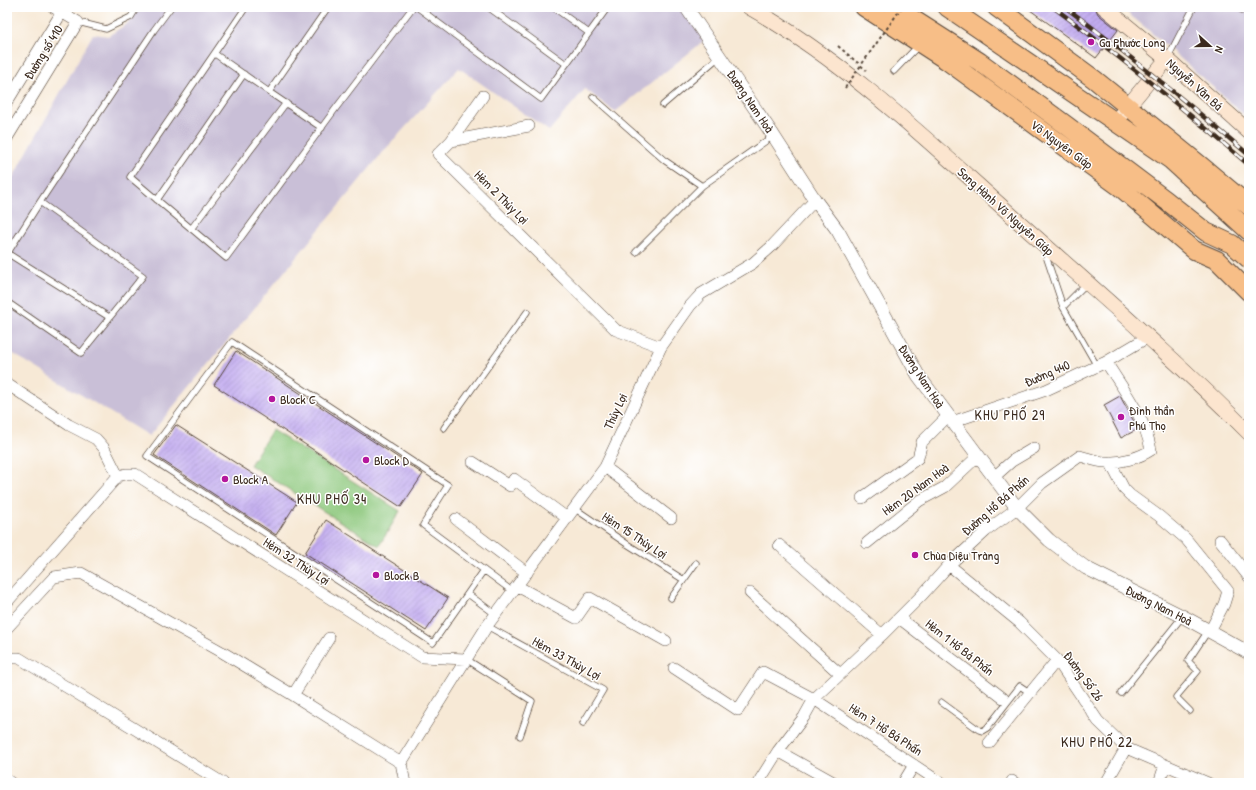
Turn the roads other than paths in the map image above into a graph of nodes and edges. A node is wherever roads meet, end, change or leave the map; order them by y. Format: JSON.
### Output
{"nodes":[{"id":1,"x":137,"y":7,"type":"edge"},
{"id":2,"x":171,"y":7,"type":"edge"},
{"id":3,"x":246,"y":7,"type":"edge"},
{"id":4,"x":328,"y":7,"type":"edge"},
{"id":5,"x":413,"y":7,"type":"edge"},
{"id":6,"x":417,"y":7,"type":"edge"},
{"id":7,"x":488,"y":7,"type":"edge"},
{"id":8,"x":553,"y":7,"type":"edge"},
{"id":9,"x":608,"y":7,"type":"edge"},
{"id":10,"x":686,"y":7,"type":"edge"},
{"id":11,"x":749,"y":7,"type":"edge"},
{"id":12,"x":864,"y":7,"type":"edge"},
{"id":13,"x":894,"y":7,"type":"edge"},
{"id":14,"x":947,"y":7,"type":"edge"},
{"id":15,"x":996,"y":7,"type":"edge"},
{"id":16,"x":1104,"y":7,"type":"edge"},
{"id":17,"x":1194,"y":7,"type":"edge"},
{"id":18,"x":1236,"y":7,"type":"edge"},
{"id":19,"x":58,"y":10,"type":"edge"},
{"id":20,"x":1249,"y":13,"type":"edge"},
{"id":21,"x":78,"y":22,"type":"junction"},
{"id":22,"x":589,"y":33,"type":"junction"},
{"id":23,"x":920,"y":43,"type":"junction"},
{"id":24,"x":214,"y":54,"type":"junction"},
{"id":25,"x":720,"y":56,"type":"junction"},
{"id":26,"x":1167,"y":59,"type":"junction"},
{"id":27,"x":566,"y":64,"type":"junction"},
{"id":28,"x":894,"y":71,"type":"dead end"},
{"id":29,"x":244,"y":74,"type":"junction"},
{"id":30,"x":1094,"y":79,"type":"junction"},
{"id":31,"x":269,"y":92,"type":"junction"},
{"id":32,"x":483,"y":96,"type":"dead end"},
{"id":33,"x":593,"y":97,"type":"dead end"},
{"id":34,"x":7,"y":102,"type":"edge"},
{"id":35,"x":286,"y":103,"type":"junction"},
{"id":36,"x":663,"y":104,"type":"dead end"},
{"id":37,"x":1128,"y":106,"type":"junction"},
{"id":38,"x":1115,"y":122,"type":"junction"},
{"id":39,"x":530,"y":126,"type":"dead end"},
{"id":40,"x":322,"y":128,"type":"junction"},
{"id":41,"x":1249,"y":132,"type":"edge"},
{"id":42,"x":773,"y":135,"type":"junction"},
{"id":43,"x":7,"y":138,"type":"edge"},
{"id":44,"x":451,"y":141,"type":"junction"},
{"id":45,"x":1171,"y":160,"type":"junction"},
{"id":46,"x":1200,"y":165,"type":"junction"},
{"id":47,"x":702,"y":186,"type":"junction"},
{"id":48,"x":157,"y":200,"type":"junction"},
{"id":49,"x":815,"y":200,"type":"junction"},
{"id":50,"x":40,"y":202,"type":"junction"},
{"id":51,"x":1249,"y":206,"type":"edge"},
{"id":52,"x":191,"y":229,"type":"junction"},
{"id":53,"x":1249,"y":231,"type":"edge"},
{"id":54,"x":1206,"y":232,"type":"junction"},
{"id":55,"x":1042,"y":242,"type":"junction"},
{"id":56,"x":636,"y":252,"type":"dead end"},
{"id":57,"x":7,"y":254,"type":"edge"},
{"id":58,"x":1249,"y":259,"type":"edge"},
{"id":59,"x":1217,"y":260,"type":"junction"},
{"id":60,"x":1087,"y":283,"type":"junction"},
{"id":61,"x":1249,"y":292,"type":"edge"},
{"id":62,"x":7,"y":302,"type":"edge"},
{"id":63,"x":1063,"y":307,"type":"junction"},
{"id":64,"x":527,"y":312,"type":"dead end"},
{"id":65,"x":110,"y":317,"type":"junction"},
{"id":66,"x":1148,"y":337,"type":"junction"},
{"id":67,"x":661,"y":347,"type":"junction"},
{"id":68,"x":1101,"y":364,"type":"junction"},
{"id":69,"x":7,"y":384,"type":"edge"},
{"id":70,"x":950,"y":419,"type":"junction"},
{"id":71,"x":444,"y":428,"type":"dead end"},
{"id":72,"x":1249,"y":433,"type":"edge"},
{"id":73,"x":1034,"y":448,"type":"dead end"},
{"id":74,"x":978,"y":456,"type":"junction"},
{"id":75,"x":473,"y":462,"type":"dead end"},
{"id":76,"x":1110,"y":462,"type":"junction"},
{"id":77,"x":604,"y":467,"type":"junction"},
{"id":78,"x":118,"y":476,"type":"junction"},
{"id":79,"x":994,"y":477,"type":"junction"},
{"id":80,"x":862,"y":498,"type":"dead end"},
{"id":81,"x":574,"y":508,"type":"junction"},
{"id":82,"x":1017,"y":508,"type":"junction"},
{"id":83,"x":567,"y":518,"type":"junction"},
{"id":84,"x":671,"y":518,"type":"dead end"},
{"id":85,"x":456,"y":519,"type":"dead end"},
{"id":86,"x":1220,"y":540,"type":"dead end"},
{"id":87,"x":867,"y":542,"type":"dead end"},
{"id":88,"x":779,"y":544,"type":"dead end"},
{"id":89,"x":696,"y":563,"type":"dead end"},
{"id":90,"x":949,"y":565,"type":"junction"},
{"id":91,"x":484,"y":570,"type":"junction"},
{"id":92,"x":527,"y":573,"type":"junction"},
{"id":93,"x":1249,"y":577,"type":"edge"},
{"id":94,"x":684,"y":580,"type":"junction"},
{"id":95,"x":515,"y":588,"type":"junction"},
{"id":96,"x":750,"y":593,"type":"dead end"},
{"id":97,"x":468,"y":594,"type":"junction"},
{"id":98,"x":671,"y":598,"type":"dead end"},
{"id":99,"x":7,"y":602,"type":"edge"},
{"id":100,"x":495,"y":614,"type":"junction"},
{"id":101,"x":1182,"y":616,"type":"junction"},
{"id":102,"x":900,"y":618,"type":"junction"},
{"id":103,"x":487,"y":626,"type":"junction"},
{"id":104,"x":7,"y":628,"type":"edge"},
{"id":105,"x":1209,"y":631,"type":"junction"},
{"id":106,"x":882,"y":635,"type":"junction"},
{"id":107,"x":329,"y":638,"type":"dead end"},
{"id":108,"x":666,"y":641,"type":"dead end"},
{"id":109,"x":1249,"y":653,"type":"edge"},
{"id":110,"x":7,"y":658,"type":"edge"},
{"id":111,"x":466,"y":659,"type":"junction"},
{"id":112,"x":1057,"y":660,"type":"junction"},
{"id":113,"x":674,"y":668,"type":"dead end"},
{"id":114,"x":840,"y":674,"type":"junction"},
{"id":115,"x":1029,"y":692,"type":"junction"},
{"id":116,"x":1121,"y":693,"type":"dead end"},
{"id":117,"x":293,"y":695,"type":"junction"},
{"id":118,"x":1003,"y":698,"type":"dead end"},
{"id":119,"x":814,"y":699,"type":"junction"},
{"id":120,"x":941,"y":702,"type":"dead end"},
{"id":121,"x":1190,"y":711,"type":"dead end"},
{"id":122,"x":583,"y":723,"type":"dead end"},
{"id":123,"x":520,"y":736,"type":"dead end"},
{"id":124,"x":989,"y":743,"type":"dead end"},
{"id":125,"x":1126,"y":748,"type":"junction"},
{"id":126,"x":778,"y":751,"type":"junction"},
{"id":127,"x":401,"y":763,"type":"junction"},
{"id":128,"x":914,"y":765,"type":"junction"},
{"id":129,"x":1165,"y":765,"type":"junction"},
{"id":130,"x":7,"y":780,"type":"edge"},
{"id":131,"x":761,"y":782,"type":"edge"},
{"id":132,"x":11,"y":783,"type":"edge"},
{"id":133,"x":223,"y":783,"type":"edge"},
{"id":134,"x":405,"y":783,"type":"edge"},
{"id":135,"x":835,"y":783,"type":"edge"},
{"id":136,"x":903,"y":783,"type":"edge"},
{"id":137,"x":942,"y":783,"type":"edge"},
{"id":138,"x":1106,"y":783,"type":"edge"},
{"id":139,"x":1159,"y":783,"type":"edge"},
{"id":140,"x":1208,"y":783,"type":"edge"}],
"edges":[{"from":1,"to":21,"type":"lane"},
{"from":2,"to":50,"type":"lane"},
{"from":3,"to":24,"type":"lane"},
{"from":4,"to":31,"type":"lane"},
{"from":5,"to":40,"type":"lane"},
{"from":6,"to":27,"type":"lane"},
{"from":7,"to":27,"type":"lane"},
{"from":8,"to":22,"type":"lane"},
{"from":9,"to":22,"type":"lane"},
{"from":10,"to":25,"type":"street","name":"Đường Nam Hoà"},
{"from":11,"to":55,"type":"main road","name":"Song Hành Võ Nguyên Giáp"},
{"from":12,"to":23,"type":"highway","name":"Võ Nguyên Giáp"},
{"from":13,"to":54,"type":"highway","name":"Võ Nguyên Giáp"},
{"from":14,"to":38,"type":"highway"},
{"from":15,"to":30,"type":"highway"},
{"from":16,"to":26,"type":"main road","name":"Nguyễn Văn Bá"},
{"from":17,"to":26,"type":"lane"},
{"from":18,"to":20,"type":"lane"},
{"from":19,"to":21,"type":"street"},
{"from":19,"to":34,"type":"street","name":"Đường số 410"},
{"from":21,"to":43,"type":"street","name":"Đường số 410"},
{"from":22,"to":27,"type":"lane"},
{"from":23,"to":28,"type":"lane"},
{"from":23,"to":59,"type":"highway","name":"Võ Nguyên Giáp"},
{"from":24,"to":29,"type":"lane"},
{"from":24,"to":48,"type":"lane"},
{"from":25,"to":36,"type":"lane"},
{"from":25,"to":42,"type":"street","name":"Đường Nam Hoà"},
{"from":26,"to":37,"type":"main road"},
{"from":26,"to":41,"type":"main road","name":"Nguyễn Văn Bá"},
{"from":29,"to":31,"type":"lane"},
{"from":29,"to":48,"type":"lane"},
{"from":30,"to":37,"type":"highway"},
{"from":30,"to":38,"type":"highway"},
{"from":31,"to":35,"type":"lane"},
{"from":32,"to":44,"type":"street"},
{"from":33,"to":47,"type":"lane"},
{"from":35,"to":40,"type":"lane"},
{"from":35,"to":52,"type":"lane"},
{"from":37,"to":38,"type":"main road"},
{"from":37,"to":46,"type":"highway"},
{"from":38,"to":45,"type":"highway"},
{"from":39,"to":44,"type":"street"},
{"from":40,"to":52,"type":"lane"},
{"from":42,"to":47,"type":"lane"},
{"from":42,"to":49,"type":"street","name":"Đường Nam Hoà"},
{"from":44,"to":67,"type":"street","name":"Hẻm 2 Thủy Lợi"},
{"from":45,"to":46,"type":"highway"},
{"from":45,"to":53,"type":"highway"},
{"from":46,"to":51,"type":"highway"},
{"from":47,"to":56,"type":"lane"},
{"from":48,"to":52,"type":"lane"},
{"from":49,"to":67,"type":"street","name":"Thủy Lợi"},
{"from":49,"to":70,"type":"street","name":"Đường Nam Hoà"},
{"from":50,"to":57,"type":"lane"},
{"from":50,"to":65,"type":"lane"},
{"from":54,"to":58,"type":"highway","name":"Võ Nguyên Giáp"},
{"from":54,"to":59,"type":"highway"},
{"from":55,"to":60,"type":"main road","name":"Song Hành Võ Nguyên Giáp"},
{"from":55,"to":63,"type":"lane"},
{"from":57,"to":65,"type":"lane"},
{"from":59,"to":61,"type":"highway","name":"Võ Nguyên Giáp"},
{"from":60,"to":63,"type":"lane"},
{"from":60,"to":66,"type":"main road","name":"Song Hành Võ Nguyên Giáp"},
{"from":62,"to":65,"type":"lane"},
{"from":63,"to":68,"type":"lane"},
{"from":64,"to":71,"type":"lane"},
{"from":66,"to":68,"type":"street","name":"Đường 440"},
{"from":66,"to":72,"type":"main road","name":"Song Hành Võ Nguyên Giáp"},
{"from":67,"to":77,"type":"street","name":"Thủy Lợi"},
{"from":68,"to":70,"type":"street","name":"Đường 440"},
{"from":68,"to":76,"type":"street","name":"Đường Hồ Bá Phấn"},
{"from":69,"to":78,"type":"street"},
{"from":70,"to":74,"type":"street","name":"Đường Nam Hoà"},
{"from":70,"to":80,"type":"street"},
{"from":73,"to":79,"type":"street"},
{"from":74,"to":79,"type":"street","name":"Đường Nam Hoà"},
{"from":74,"to":87,"type":"street","name":"Hẻm 20 Nam Hoà"},
{"from":75,"to":83,"type":"street"},
{"from":76,"to":82,"type":"street","name":"Đường Hồ Bá Phấn"},
{"from":76,"to":105,"type":"street"},
{"from":77,"to":81,"type":"street","name":"Thủy Lợi"},
{"from":77,"to":84,"type":"street"},
{"from":78,"to":99,"type":"street"},
{"from":78,"to":111,"type":"street","name":"Hẻm 32 Thủy Lợi"},
{"from":79,"to":82,"type":"street","name":"Đường Nam Hoà"},
{"from":81,"to":83,"type":"street","name":"Thủy Lợi"},
{"from":81,"to":94,"type":"lane","name":"Hẻm 15 Thủy Lợi"},
{"from":82,"to":90,"type":"street","name":"Đường Hồ Bá Phấn"},
{"from":82,"to":101,"type":"street","name":"Đường Nam Hoà"},
{"from":83,"to":92,"type":"street","name":"Thủy Lợi"},
{"from":85,"to":92,"type":"street"},
{"from":86,"to":93,"type":"street"},
{"from":88,"to":106,"type":"street"},
{"from":89,"to":94,"type":"lane"},
{"from":90,"to":102,"type":"street","name":"Đường Hồ Bá Phấn"},
{"from":90,"to":112,"type":"street","name":"Đường Số 26"},
{"from":91,"to":95,"type":"lane"},
{"from":91,"to":97,"type":"lane"},
{"from":91,"to":97,"type":"lane"},
{"from":92,"to":95,"type":"street","name":"Thủy Lợi"},
{"from":94,"to":98,"type":"lane"},
{"from":95,"to":100,"type":"street","name":"Thủy Lợi"},
{"from":95,"to":108,"type":"street"},
{"from":96,"to":114,"type":"street"},
{"from":97,"to":100,"type":"lane"},
{"from":100,"to":103,"type":"street","name":"Thủy Lợi"},
{"from":101,"to":105,"type":"street","name":"Đường Nam Hoà"},
{"from":101,"to":116,"type":"lane"},
{"from":102,"to":106,"type":"street","name":"Đường Hồ Bá Phấn"},
{"from":102,"to":118,"type":"street","name":"Hẻm 1 Hồ Bá Phấn"},
{"from":103,"to":111,"type":"street","name":"Thủy Lợi"},
{"from":103,"to":122,"type":"lane","name":"Hẻm 33 Thủy Lợi"},
{"from":104,"to":117,"type":"street"},
{"from":105,"to":109,"type":"street","name":"Đường Nam Hoà"},
{"from":105,"to":121,"type":"lane"},
{"from":106,"to":114,"type":"street","name":"Đường Hồ Bá Phấn"},
{"from":107,"to":117,"type":"street"},
{"from":110,"to":133,"type":"street"},
{"from":111,"to":123,"type":"lane"},
{"from":111,"to":127,"type":"street","name":"Thủy Lợi"},
{"from":112,"to":115,"type":"street"},
{"from":112,"to":125,"type":"street","name":"Đường Số 26"},
{"from":113,"to":119,"type":"street","name":"Hẻm 7 Hồ Bá Phấn"},
{"from":114,"to":119,"type":"street","name":"Đường Hồ Bá Phấn"},
{"from":115,"to":120,"type":"lane"},
{"from":115,"to":124,"type":"street"},
{"from":117,"to":127,"type":"street"},
{"from":119,"to":126,"type":"street","name":"Đường Hồ Bá Phấn"},
{"from":119,"to":128,"type":"street","name":"Hẻm 7 Hồ Bá Phấn"},
{"from":125,"to":129,"type":"street","name":"Đường Số 26"},
{"from":125,"to":138,"type":"street"},
{"from":126,"to":131,"type":"street","name":"Đường Hồ Bá Phấn"},
{"from":126,"to":135,"type":"street"},
{"from":127,"to":134,"type":"street"},
{"from":128,"to":136,"type":"street"},
{"from":128,"to":137,"type":"street","name":"Hẻm 7 Hồ Bá Phấn"},
{"from":129,"to":139,"type":"street"},
{"from":129,"to":140,"type":"street","name":"Đường Số 26"},
{"from":130,"to":132,"type":"street"}]}
